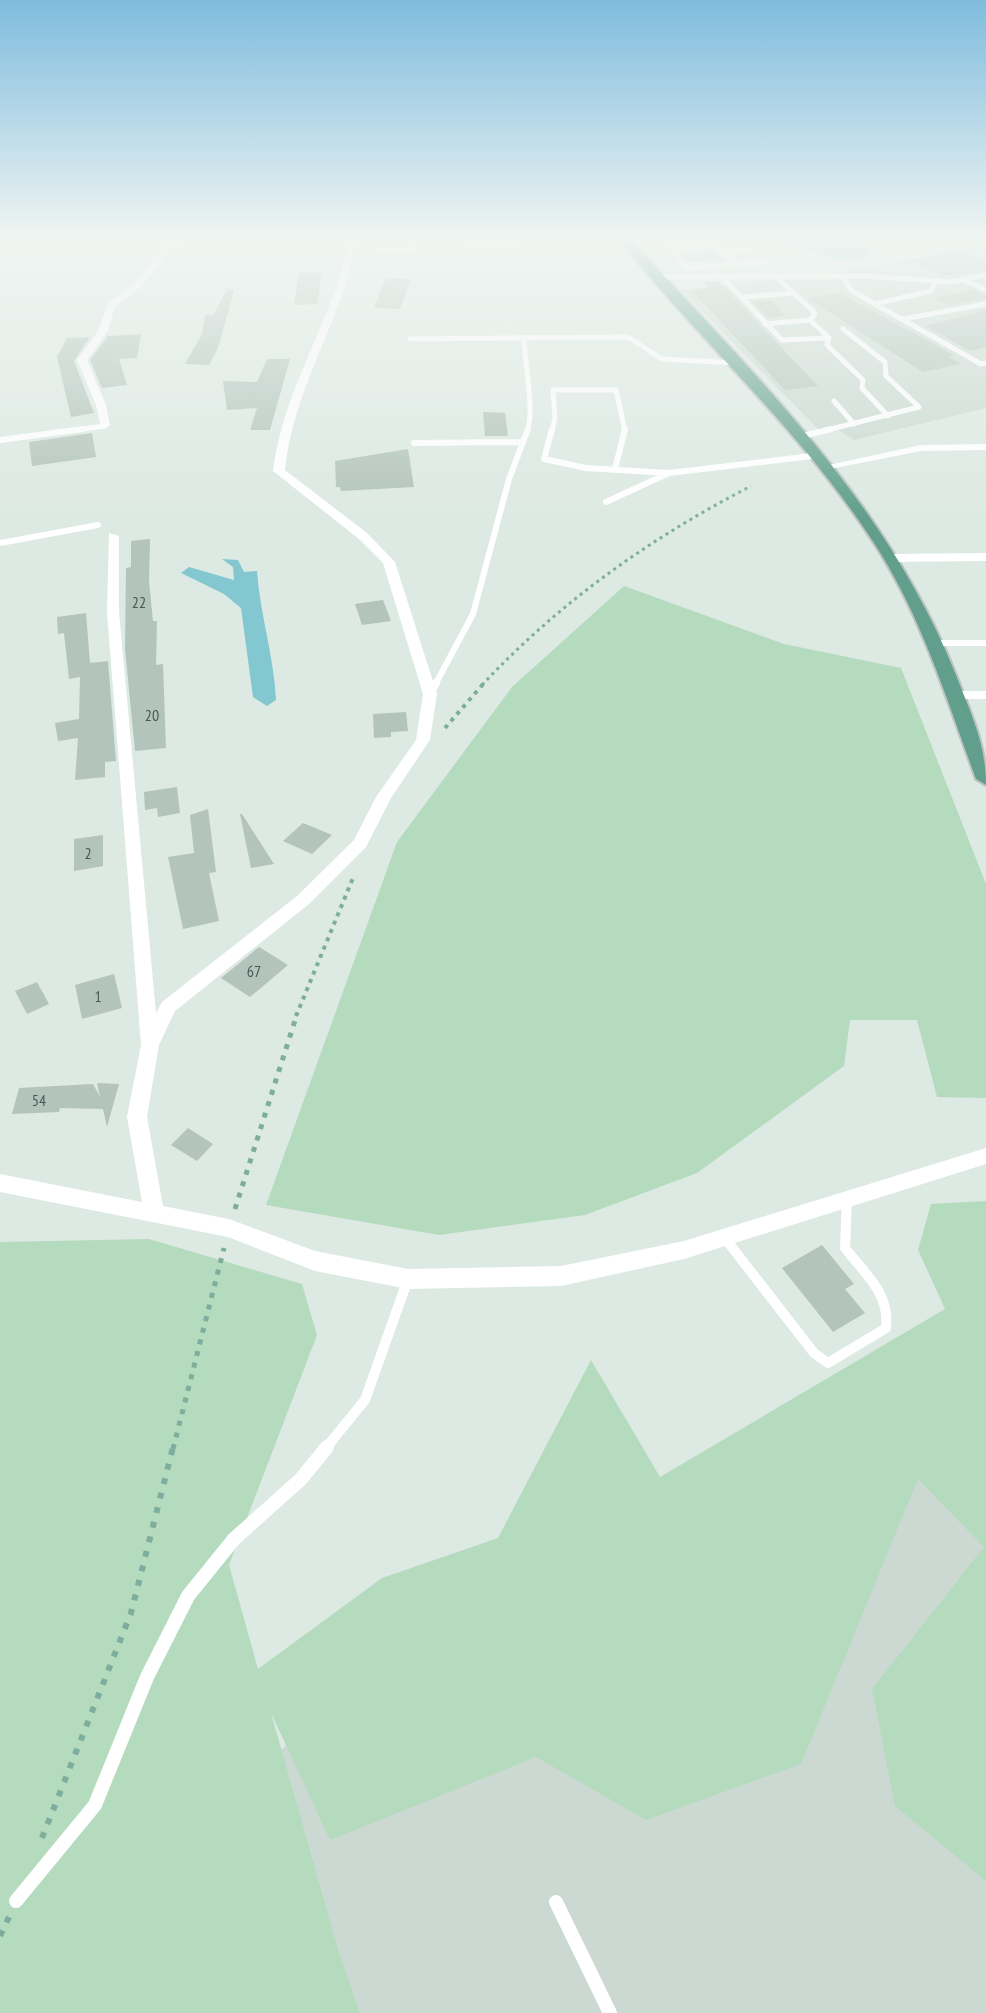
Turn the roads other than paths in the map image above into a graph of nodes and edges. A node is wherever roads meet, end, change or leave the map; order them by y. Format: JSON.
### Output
{"nodes":[{"id":1,"x":103,"y":330,"type":"edge"},
{"id":2,"x":324,"y":330,"type":"edge"},
{"id":3,"x":706,"y":330,"type":"edge"},
{"id":4,"x":772,"y":330,"type":"edge"},
{"id":5,"x":820,"y":330,"type":"edge"},
{"id":6,"x":844,"y":330,"type":"edge"},
{"id":7,"x":923,"y":330,"type":"edge"},
{"id":8,"x":829,"y":338,"type":"junction"},
{"id":9,"x":410,"y":339,"type":"dead end"},
{"id":10,"x":524,"y":340,"type":"junction"},
{"id":11,"x":736,"y":363,"type":"junction"},
{"id":12,"x":984,"y":364,"type":"edge"},
{"id":13,"x":834,"y":401,"type":"dead end"},
{"id":14,"x":888,"y":416,"type":"junction"},
{"id":15,"x":854,"y":424,"type":"junction"},
{"id":16,"x":105,"y":426,"type":"joint"},
{"id":17,"x":803,"y":436,"type":"junction"},
{"id":18,"x":0,"y":440,"type":"edge"},
{"id":19,"x":523,"y":442,"type":"junction"},
{"id":20,"x":414,"y":443,"type":"dead end"},
{"id":21,"x":986,"y":447,"type":"edge"},
{"id":22,"x":825,"y":460,"type":"junction"},
{"id":23,"x":615,"y":469,"type":"junction"},
{"id":24,"x":669,"y":473,"type":"junction"},
{"id":25,"x":606,"y":502,"type":"dead end"},
{"id":26,"x":98,"y":525,"type":"dead end"},
{"id":27,"x":113,"y":536,"type":"dead end"},
{"id":28,"x":0,"y":543,"type":"edge"},
{"id":29,"x":986,"y":557,"type":"edge"},
{"id":30,"x":892,"y":558,"type":"junction"},
{"id":31,"x":932,"y":643,"type":"junction"},
{"id":32,"x":986,"y":643,"type":"edge"},
{"id":33,"x":430,"y":694,"type":"junction"},
{"id":34,"x":953,"y":695,"type":"junction"},
{"id":35,"x":986,"y":695,"type":"edge"},
{"id":36,"x":986,"y":779,"type":"edge"},
{"id":37,"x":150,"y":1045,"type":"junction"},
{"id":38,"x":986,"y":1156,"type":"edge"},
{"id":39,"x":0,"y":1183,"type":"edge"},
{"id":40,"x":847,"y":1199,"type":"junction"},
{"id":41,"x":154,"y":1212,"type":"junction"},
{"id":42,"x":724,"y":1237,"type":"junction"},
{"id":43,"x":408,"y":1279,"type":"junction"},
{"id":44,"x":16,"y":1901,"type":"road end"},
{"id":45,"x":556,"y":1902,"type":"dead end"},
{"id":46,"x":610,"y":2013,"type":"edge"}],
"edges":[{"from":1,"to":16,"type":"street"},
{"from":2,"to":33,"type":"street"},
{"from":3,"to":11,"type":"main road"},
{"from":4,"to":8,"type":"lane"},
{"from":5,"to":8,"type":"lane"},
{"from":6,"to":14,"type":"lane"},
{"from":7,"to":12,"type":"lane"},
{"from":8,"to":14,"type":"lane"},
{"from":9,"to":10,"type":"lane"},
{"from":10,"to":11,"type":"lane"},
{"from":10,"to":19,"type":"lane"},
{"from":11,"to":17,"type":"main road"},
{"from":13,"to":15,"type":"lane"},
{"from":14,"to":15,"type":"lane"},
{"from":15,"to":17,"type":"lane"},
{"from":16,"to":18,"type":"lane"},
{"from":17,"to":22,"type":"main road"},
{"from":19,"to":20,"type":"lane"},
{"from":19,"to":33,"type":"lane"},
{"from":21,"to":22,"type":"street"},
{"from":22,"to":24,"type":"lane"},
{"from":22,"to":30,"type":"main road"},
{"from":23,"to":23,"type":"lane"},
{"from":23,"to":24,"type":"lane"},
{"from":24,"to":25,"type":"lane"},
{"from":26,"to":28,"type":"lane"},
{"from":27,"to":37,"type":"street"},
{"from":29,"to":30,"type":"street"},
{"from":30,"to":31,"type":"main road"},
{"from":31,"to":32,"type":"lane"},
{"from":31,"to":34,"type":"main road"},
{"from":33,"to":37,"type":"street"},
{"from":34,"to":35,"type":"street"},
{"from":34,"to":36,"type":"main road"},
{"from":37,"to":41,"type":"street"},
{"from":38,"to":40,"type":"street"},
{"from":39,"to":41,"type":"street"},
{"from":40,"to":42,"type":"street"},
{"from":40,"to":42,"type":"lane"},
{"from":41,"to":43,"type":"street"},
{"from":42,"to":43,"type":"street"},
{"from":43,"to":44,"type":"lane"},
{"from":45,"to":46,"type":"lane"}]}
